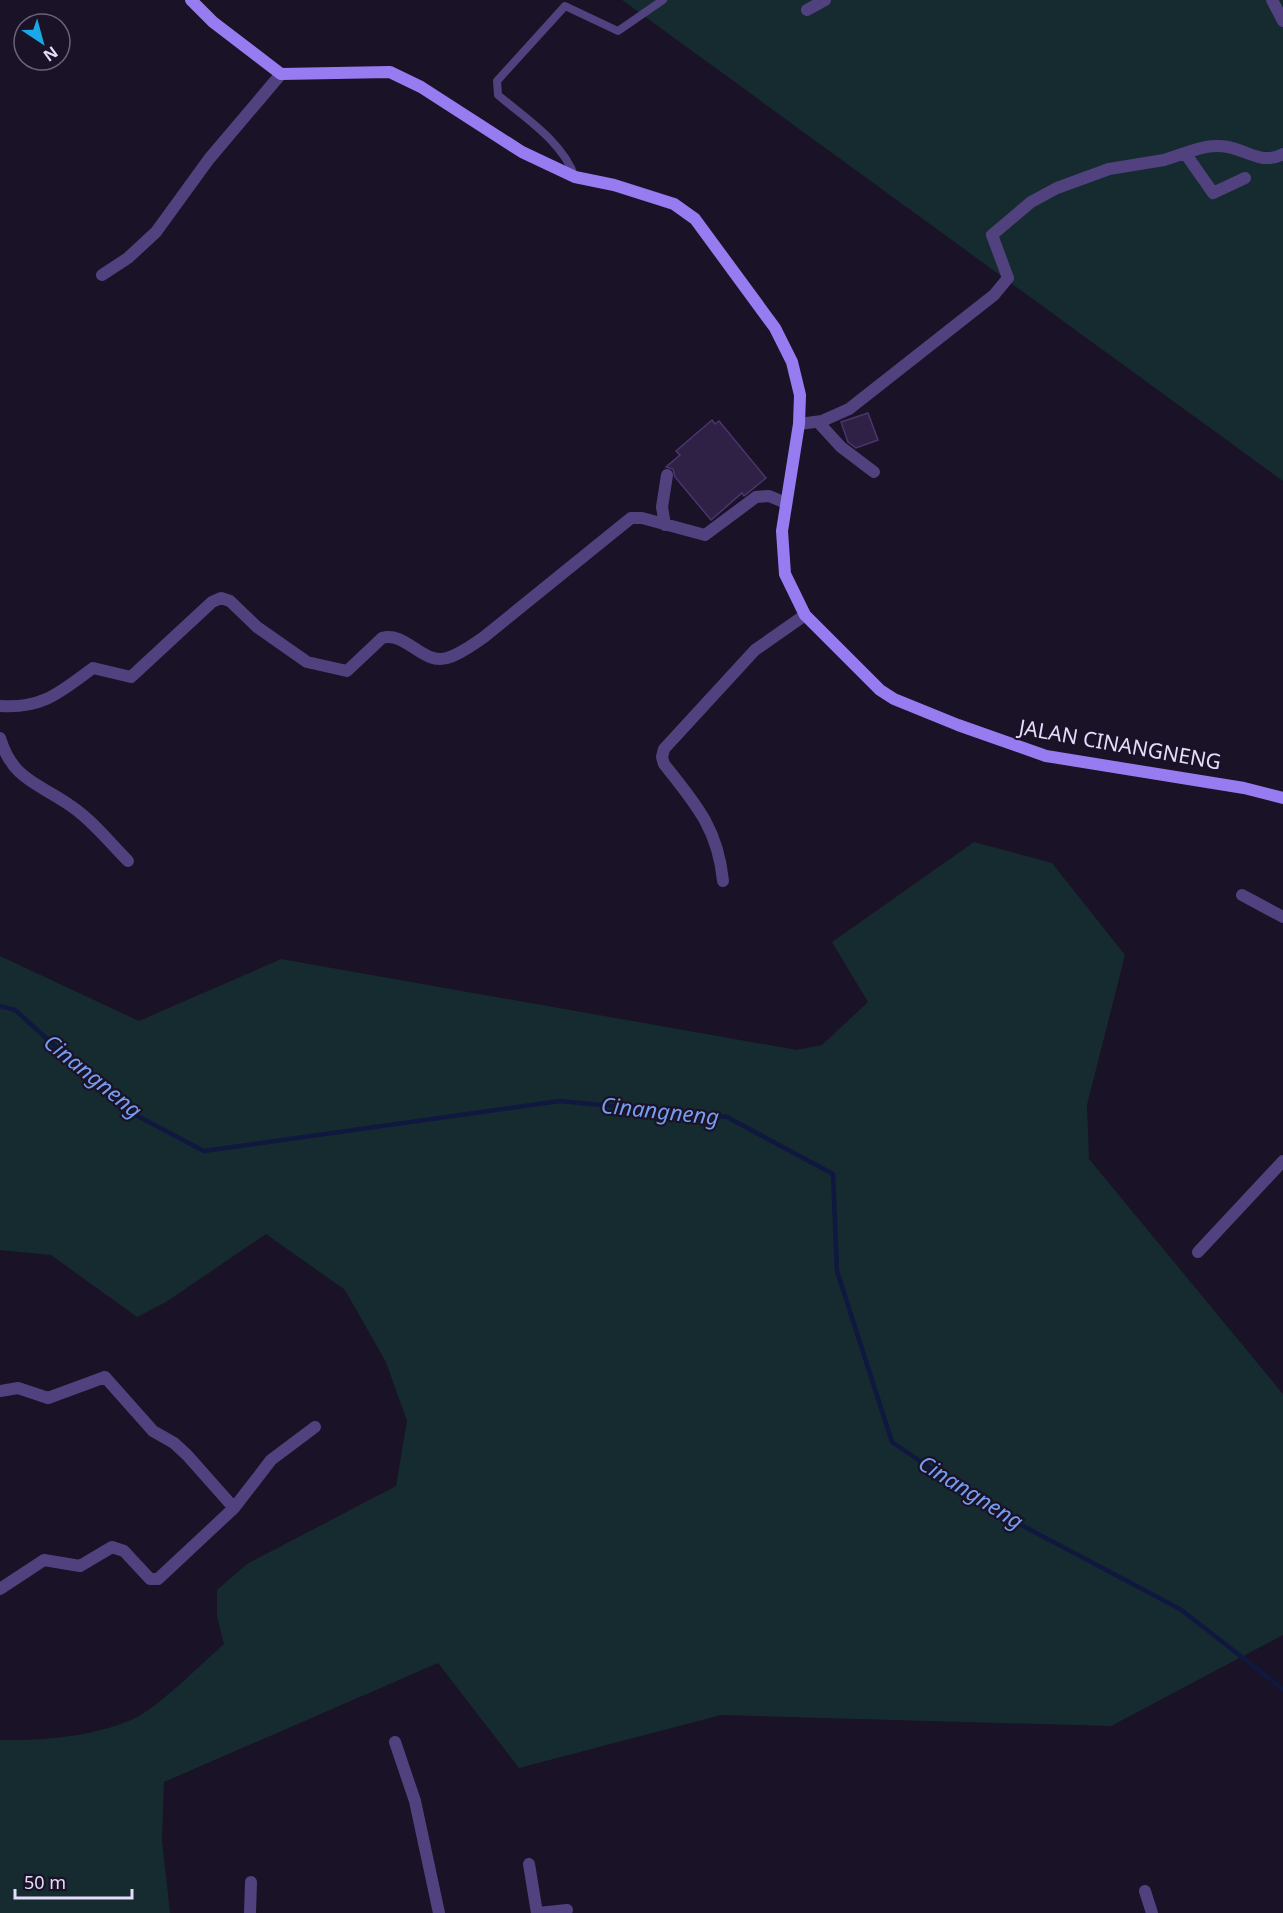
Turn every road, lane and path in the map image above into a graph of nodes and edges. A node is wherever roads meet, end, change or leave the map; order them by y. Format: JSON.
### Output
{"nodes":[{"id":1,"x":191,"y":0,"type":"edge"},
{"id":2,"x":572,"y":0,"type":"edge"},
{"id":3,"x":663,"y":0,"type":"edge"},
{"id":4,"x":825,"y":0,"type":"edge"},
{"id":5,"x":1272,"y":0,"type":"edge"},
{"id":6,"x":565,"y":6,"type":"junction"},
{"id":7,"x":807,"y":10,"type":"dead end"},
{"id":8,"x":1283,"y":21,"type":"edge"},
{"id":9,"x":281,"y":74,"type":"junction"},
{"id":10,"x":1185,"y":153,"type":"junction"},
{"id":11,"x":1283,"y":154,"type":"edge"},
{"id":12,"x":575,"y":177,"type":"junction"},
{"id":13,"x":1245,"y":178,"type":"dead end"},
{"id":14,"x":102,"y":275,"type":"dead end"},
{"id":15,"x":818,"y":422,"type":"junction"},
{"id":16,"x":799,"y":424,"type":"junction"},
{"id":17,"x":874,"y":472,"type":"dead end"},
{"id":18,"x":667,"y":475,"type":"dead end"},
{"id":19,"x":786,"y":503,"type":"junction"},
{"id":20,"x":665,"y":525,"type":"junction"},
{"id":21,"x":805,"y":615,"type":"junction"},
{"id":22,"x":0,"y":706,"type":"edge"},
{"id":23,"x":0,"y":738,"type":"edge"},
{"id":24,"x":1283,"y":798,"type":"edge"},
{"id":25,"x":128,"y":861,"type":"dead end"},
{"id":26,"x":723,"y":881,"type":"dead end"},
{"id":27,"x":1242,"y":895,"type":"dead end"},
{"id":28,"x":1283,"y":916,"type":"edge"},
{"id":29,"x":1283,"y":1161,"type":"edge"},
{"id":30,"x":1198,"y":1252,"type":"dead end"},
{"id":31,"x":0,"y":1391,"type":"edge"},
{"id":32,"x":315,"y":1427,"type":"dead end"},
{"id":33,"x":234,"y":1508,"type":"junction"},
{"id":34,"x":0,"y":1589,"type":"edge"},
{"id":35,"x":395,"y":1742,"type":"dead end"},
{"id":36,"x":529,"y":1864,"type":"dead end"},
{"id":37,"x":250,"y":1882,"type":"dead end"},
{"id":38,"x":1145,"y":1891,"type":"dead end"},
{"id":39,"x":567,"y":1910,"type":"dead end"},
{"id":40,"x":250,"y":1913,"type":"edge"},
{"id":41,"x":439,"y":1913,"type":"edge"},
{"id":42,"x":538,"y":1913,"type":"edge"},
{"id":43,"x":1152,"y":1913,"type":"edge"}],
"edges":[{"from":1,"to":9,"type":"street"},
{"from":2,"to":6,"type":"lane"},
{"from":3,"to":6,"type":"lane"},
{"from":4,"to":7,"type":"street"},
{"from":5,"to":8,"type":"street"},
{"from":6,"to":12,"type":"lane"},
{"from":9,"to":12,"type":"street","name":"JALAN CINANGNENG"},
{"from":9,"to":14,"type":"street"},
{"from":10,"to":11,"type":"street"},
{"from":10,"to":13,"type":"street"},
{"from":10,"to":15,"type":"street"},
{"from":12,"to":16,"type":"street","name":"JALAN CINANGNENG"},
{"from":15,"to":16,"type":"street"},
{"from":15,"to":17,"type":"street"},
{"from":16,"to":19,"type":"street","name":"JALAN CINANGNENG"},
{"from":18,"to":20,"type":"street"},
{"from":19,"to":20,"type":"street"},
{"from":19,"to":21,"type":"street","name":"JALAN CINANGNENG"},
{"from":20,"to":22,"type":"street"},
{"from":21,"to":24,"type":"street","name":"JALAN CINANGNENG"},
{"from":21,"to":26,"type":"street"},
{"from":23,"to":25,"type":"street"},
{"from":27,"to":28,"type":"street"},
{"from":29,"to":30,"type":"street"},
{"from":31,"to":33,"type":"street"},
{"from":32,"to":33,"type":"street"},
{"from":33,"to":34,"type":"street"},
{"from":35,"to":41,"type":"street"},
{"from":36,"to":42,"type":"street"},
{"from":37,"to":40,"type":"street"},
{"from":38,"to":43,"type":"street"},
{"from":39,"to":42,"type":"street"}]}
